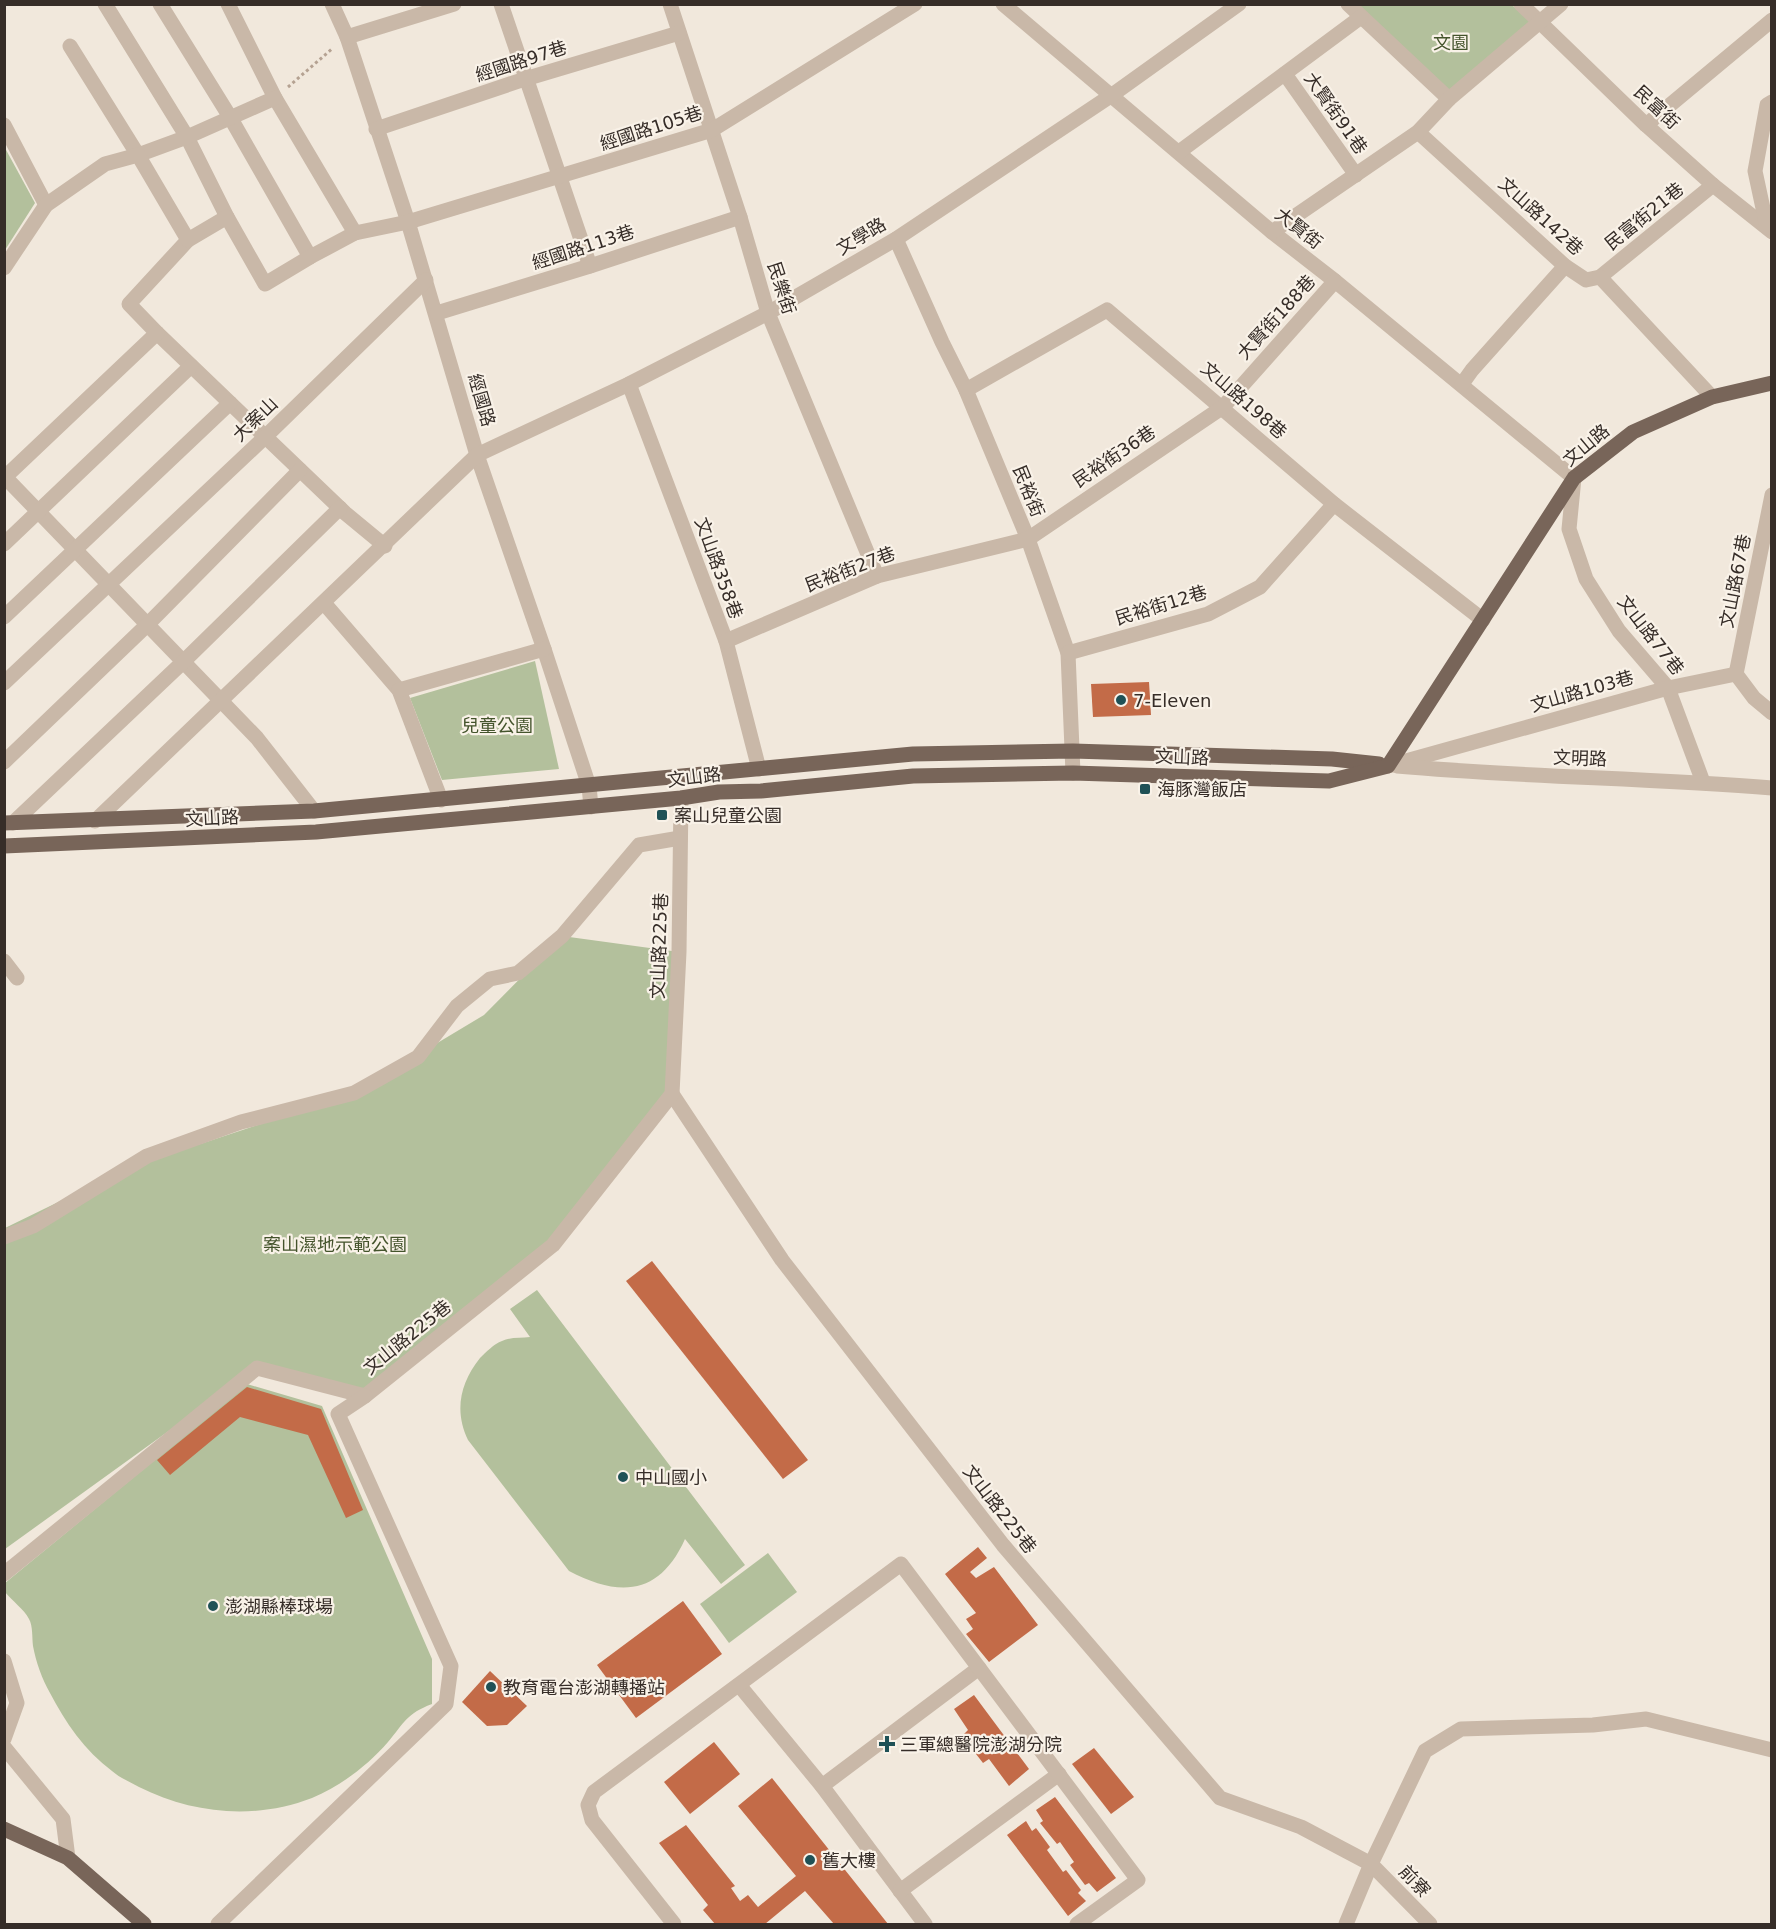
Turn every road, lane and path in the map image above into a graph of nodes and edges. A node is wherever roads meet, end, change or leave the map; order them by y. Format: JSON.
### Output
{"nodes":[{"id":1,"x":105,"y":4,"type":"edge"},
{"id":2,"x":160,"y":4,"type":"edge"},
{"id":3,"x":228,"y":4,"type":"edge"},
{"id":4,"x":332,"y":4,"type":"edge"},
{"id":5,"x":454,"y":4,"type":"edge"},
{"id":6,"x":501,"y":4,"type":"edge"},
{"id":7,"x":670,"y":4,"type":"edge"},
{"id":8,"x":915,"y":4,"type":"edge"},
{"id":9,"x":1003,"y":4,"type":"edge"},
{"id":10,"x":1239,"y":4,"type":"edge"},
{"id":11,"x":1348,"y":4,"type":"edge"},
{"id":12,"x":1521,"y":4,"type":"edge"},
{"id":13,"x":1562,"y":4,"type":"edge"},
{"id":14,"x":1361,"y":17,"type":"junction"},
{"id":15,"x":1772,"y":20,"type":"edge"},
{"id":16,"x":1542,"y":23,"type":"junction"},
{"id":17,"x":679,"y":33,"type":"junction"},
{"id":18,"x":347,"y":36,"type":"junction"},
{"id":19,"x":69,"y":46,"type":"dead end"},
{"id":20,"x":1285,"y":74,"type":"junction"},
{"id":21,"x":525,"y":79,"type":"junction"},
{"id":22,"x":1112,"y":95,"type":"junction"},
{"id":23,"x":275,"y":98,"type":"junction"},
{"id":24,"x":1449,"y":99,"type":"junction"},
{"id":25,"x":1772,"y":102,"type":"edge"},
{"id":26,"x":230,"y":117,"type":"junction"},
{"id":27,"x":1646,"y":124,"type":"junction"},
{"id":28,"x":4,"y":125,"type":"edge"},
{"id":29,"x":376,"y":129,"type":"junction"},
{"id":30,"x":712,"y":130,"type":"junction"},
{"id":31,"x":1418,"y":132,"type":"junction"},
{"id":32,"x":187,"y":137,"type":"junction"},
{"id":33,"x":1179,"y":152,"type":"junction"},
{"id":34,"x":138,"y":155,"type":"junction"},
{"id":35,"x":1356,"y":175,"type":"junction"},
{"id":36,"x":560,"y":177,"type":"junction"},
{"id":37,"x":1713,"y":185,"type":"junction"},
{"id":38,"x":46,"y":205,"type":"junction"},
{"id":39,"x":227,"y":217,"type":"junction"},
{"id":40,"x":740,"y":217,"type":"junction"},
{"id":41,"x":408,"y":222,"type":"junction"},
{"id":42,"x":1770,"y":228,"type":"edge"},
{"id":43,"x":1272,"y":232,"type":"junction"},
{"id":44,"x":354,"y":233,"type":"junction"},
{"id":45,"x":896,"y":239,"type":"junction"},
{"id":46,"x":188,"y":240,"type":"junction"},
{"id":47,"x":309,"y":256,"type":"junction"},
{"id":48,"x":590,"y":266,"type":"junction"},
{"id":49,"x":1565,"y":266,"type":"junction"},
{"id":50,"x":4,"y":268,"type":"edge"},
{"id":51,"x":1600,"y":277,"type":"junction"},
{"id":52,"x":426,"y":280,"type":"junction"},
{"id":53,"x":1335,"y":281,"type":"junction"},
{"id":54,"x":768,"y":313,"type":"junction"},
{"id":55,"x":437,"y":314,"type":"junction"},
{"id":56,"x":157,"y":333,"type":"junction"},
{"id":57,"x":191,"y":366,"type":"junction"},
{"id":58,"x":1772,"y":383,"type":"edge"},
{"id":59,"x":629,"y":384,"type":"junction"},
{"id":60,"x":1462,"y":384,"type":"junction"},
{"id":61,"x":966,"y":390,"type":"junction"},
{"id":62,"x":1712,"y":397,"type":"junction"},
{"id":63,"x":230,"y":404,"type":"junction"},
{"id":64,"x":1223,"y":407,"type":"junction"},
{"id":65,"x":265,"y":437,"type":"junction"},
{"id":66,"x":477,"y":455,"type":"junction"},
{"id":67,"x":300,"y":470,"type":"junction"},
{"id":68,"x":5,"y":477,"type":"edge"},
{"id":69,"x":1574,"y":478,"type":"junction"},
{"id":70,"x":1772,"y":495,"type":"edge"},
{"id":71,"x":1334,"y":504,"type":"junction"},
{"id":72,"x":340,"y":508,"type":"junction"},
{"id":73,"x":38,"y":512,"type":"junction"},
{"id":74,"x":1028,"y":538,"type":"junction"},
{"id":75,"x":4,"y":544,"type":"edge"},
{"id":76,"x":385,"y":546,"type":"junction"},
{"id":77,"x":76,"y":550,"type":"junction"},
{"id":78,"x":877,"y":576,"type":"junction"},
{"id":79,"x":108,"y":583,"type":"junction"},
{"id":80,"x":324,"y":603,"type":"junction"},
{"id":81,"x":4,"y":617,"type":"edge"},
{"id":82,"x":1483,"y":620,"type":"junction"},
{"id":83,"x":147,"y":625,"type":"junction"},
{"id":84,"x":726,"y":641,"type":"junction"},
{"id":85,"x":544,"y":649,"type":"junction"},
{"id":86,"x":1068,"y":652,"type":"junction"},
{"id":87,"x":183,"y":662,"type":"junction"},
{"id":88,"x":1736,"y":674,"type":"junction"},
{"id":89,"x":4,"y":683,"type":"edge"},
{"id":90,"x":1668,"y":688,"type":"junction"},
{"id":91,"x":399,"y":690,"type":"junction"},
{"id":92,"x":220,"y":701,"type":"junction"},
{"id":93,"x":1772,"y":713,"type":"edge"},
{"id":94,"x":1073,"y":751,"type":"junction"},
{"id":95,"x":4,"y":762,"type":"edge"},
{"id":96,"x":1388,"y":766,"type":"junction"},
{"id":97,"x":759,"y":769,"type":"junction"},
{"id":98,"x":1073,"y":773,"type":"junction"},
{"id":99,"x":1703,"y":782,"type":"junction"},
{"id":100,"x":589,"y":786,"type":"junction"},
{"id":101,"x":1772,"y":788,"type":"edge"},
{"id":102,"x":681,"y":798,"type":"junction"},
{"id":103,"x":441,"y":800,"type":"junction"},
{"id":104,"x":591,"y":807,"type":"junction"},
{"id":105,"x":314,"y":811,"type":"junction"},
{"id":106,"x":95,"y":821,"type":"junction"},
{"id":107,"x":9,"y":823,"type":"edge"},
{"id":108,"x":316,"y":832,"type":"junction"},
{"id":109,"x":680,"y":838,"type":"junction"},
{"id":110,"x":4,"y":846,"type":"edge"},
{"id":111,"x":4,"y":961,"type":"edge"},
{"id":112,"x":17,"y":978,"type":"dead end"},
{"id":113,"x":672,"y":1094,"type":"junction"},
{"id":114,"x":4,"y":1237,"type":"edge"},
{"id":115,"x":366,"y":1395,"type":"junction"},
{"id":116,"x":4,"y":1574,"type":"edge"},
{"id":117,"x":4,"y":1661,"type":"edge"},
{"id":118,"x":979,"y":1668,"type":"junction"},
{"id":119,"x":739,"y":1685,"type":"junction"},
{"id":120,"x":4,"y":1739,"type":"edge"},
{"id":121,"x":4,"y":1747,"type":"edge"},
{"id":122,"x":1772,"y":1750,"type":"edge"},
{"id":123,"x":1059,"y":1774,"type":"junction"},
{"id":124,"x":822,"y":1786,"type":"junction"},
{"id":125,"x":4,"y":1829,"type":"edge"},
{"id":126,"x":68,"y":1858,"type":"junction"},
{"id":127,"x":1371,"y":1864,"type":"junction"},
{"id":128,"x":900,"y":1892,"type":"junction"},
{"id":129,"x":144,"y":1924,"type":"edge"},
{"id":130,"x":218,"y":1924,"type":"edge"},
{"id":131,"x":674,"y":1924,"type":"edge"},
{"id":132,"x":925,"y":1924,"type":"edge"},
{"id":133,"x":1077,"y":1924,"type":"edge"},
{"id":134,"x":1346,"y":1924,"type":"edge"},
{"id":135,"x":1430,"y":1924,"type":"edge"}],
"edges":[{"from":1,"to":32,"type":"street"},
{"from":2,"to":26,"type":"street"},
{"from":3,"to":23,"type":"street"},
{"from":4,"to":18,"type":"street","name":"經國路"},
{"from":5,"to":18,"type":"street"},
{"from":6,"to":21,"type":"street"},
{"from":7,"to":17,"type":"street","name":"民樂街"},
{"from":8,"to":30,"type":"street","name":"經國路105巷"},
{"from":9,"to":22,"type":"street","name":"大賢街"},
{"from":10,"to":22,"type":"street","name":"文學路"},
{"from":11,"to":14,"type":"street"},
{"from":12,"to":16,"type":"street","name":"民富街"},
{"from":13,"to":16,"type":"street"},
{"from":14,"to":20,"type":"street"},
{"from":14,"to":24,"type":"street"},
{"from":15,"to":27,"type":"street"},
{"from":16,"to":24,"type":"street"},
{"from":16,"to":27,"type":"street","name":"民富街"},
{"from":17,"to":21,"type":"street","name":"經國路97巷"},
{"from":17,"to":30,"type":"street","name":"民樂街"},
{"from":18,"to":23,"type":"path"},
{"from":18,"to":29,"type":"street","name":"經國路"},
{"from":19,"to":34,"type":"street"},
{"from":20,"to":33,"type":"street"},
{"from":20,"to":35,"type":"street","name":"大賢街91巷"},
{"from":21,"to":29,"type":"street","name":"經國路97巷"},
{"from":21,"to":36,"type":"street"},
{"from":22,"to":33,"type":"street","name":"大賢街"},
{"from":22,"to":45,"type":"street","name":"文學路"},
{"from":23,"to":26,"type":"street"},
{"from":23,"to":44,"type":"street"},
{"from":24,"to":31,"type":"street"},
{"from":25,"to":42,"type":"street"},
{"from":26,"to":32,"type":"street"},
{"from":26,"to":47,"type":"street"},
{"from":27,"to":37,"type":"street","name":"民富街"},
{"from":28,"to":38,"type":"street"},
{"from":29,"to":41,"type":"street","name":"經國路"},
{"from":30,"to":36,"type":"street","name":"經國路105巷"},
{"from":30,"to":40,"type":"street","name":"民樂街"},
{"from":31,"to":35,"type":"street"},
{"from":31,"to":49,"type":"street","name":"文山路142巷"},
{"from":32,"to":34,"type":"street"},
{"from":32,"to":39,"type":"street"},
{"from":33,"to":43,"type":"street","name":"大賢街"},
{"from":34,"to":38,"type":"street"},
{"from":34,"to":46,"type":"street"},
{"from":35,"to":43,"type":"street"},
{"from":36,"to":41,"type":"street","name":"經國路105巷"},
{"from":36,"to":48,"type":"street"},
{"from":37,"to":42,"type":"street","name":"民富街"},
{"from":37,"to":51,"type":"street","name":"民富街21巷"},
{"from":38,"to":50,"type":"street"},
{"from":39,"to":46,"type":"street"},
{"from":39,"to":47,"type":"street","name":"經國路105巷"},
{"from":40,"to":48,"type":"street","name":"經國路113巷"},
{"from":40,"to":54,"type":"street","name":"民樂街"},
{"from":41,"to":44,"type":"street","name":"經國路105巷"},
{"from":41,"to":52,"type":"street","name":"經國路"},
{"from":43,"to":53,"type":"street","name":"大賢街"},
{"from":44,"to":47,"type":"street","name":"經國路105巷"},
{"from":45,"to":54,"type":"street","name":"文學路"},
{"from":45,"to":61,"type":"street","name":"民裕街"},
{"from":46,"to":56,"type":"street"},
{"from":48,"to":55,"type":"street","name":"經國路113巷"},
{"from":49,"to":51,"type":"street","name":"文山路142巷"},
{"from":49,"to":60,"type":"street"},
{"from":51,"to":62,"type":"street"},
{"from":52,"to":55,"type":"street","name":"經國路"},
{"from":52,"to":65,"type":"street","name":"大案山"},
{"from":53,"to":60,"type":"street","name":"大賢街"},
{"from":53,"to":64,"type":"street","name":"大賢街188巷"},
{"from":54,"to":59,"type":"street","name":"文學路"},
{"from":54,"to":78,"type":"street","name":"民樂街"},
{"from":55,"to":66,"type":"street","name":"經國路"},
{"from":56,"to":57,"type":"street"},
{"from":56,"to":68,"type":"street"},
{"from":57,"to":63,"type":"street"},
{"from":57,"to":73,"type":"street"},
{"from":58,"to":62,"type":"main road","name":"文山路"},
{"from":59,"to":66,"type":"street","name":"文學路"},
{"from":59,"to":84,"type":"street","name":"文山路358巷"},
{"from":60,"to":69,"type":"street","name":"大賢街"},
{"from":61,"to":64,"type":"street","name":"文山路198巷"},
{"from":61,"to":74,"type":"street","name":"民裕街"},
{"from":62,"to":69,"type":"main road","name":"文山路"},
{"from":63,"to":65,"type":"street"},
{"from":63,"to":77,"type":"street"},
{"from":64,"to":71,"type":"street","name":"文山路198巷"},
{"from":64,"to":74,"type":"street","name":"民裕街36巷"},
{"from":65,"to":67,"type":"street"},
{"from":65,"to":79,"type":"street","name":"大案山"},
{"from":66,"to":76,"type":"street"},
{"from":66,"to":85,"type":"street","name":"經國路"},
{"from":67,"to":72,"type":"street"},
{"from":67,"to":83,"type":"street"},
{"from":68,"to":73,"type":"street"},
{"from":69,"to":82,"type":"main road","name":"文山路"},
{"from":69,"to":90,"type":"street","name":"文山路77巷"},
{"from":70,"to":88,"type":"street","name":"文山路67巷"},
{"from":71,"to":82,"type":"street","name":"文山路198巷"},
{"from":71,"to":86,"type":"street","name":"民裕街12巷"},
{"from":72,"to":76,"type":"street"},
{"from":72,"to":87,"type":"street"},
{"from":73,"to":75,"type":"street"},
{"from":73,"to":77,"type":"street"},
{"from":74,"to":78,"type":"street","name":"民裕街27巷"},
{"from":74,"to":86,"type":"street","name":"民裕街"},
{"from":76,"to":80,"type":"street"},
{"from":77,"to":79,"type":"street"},
{"from":77,"to":81,"type":"street"},
{"from":78,"to":84,"type":"street","name":"民裕街27巷"},
{"from":79,"to":83,"type":"street"},
{"from":79,"to":89,"type":"street","name":"大案山"},
{"from":80,"to":91,"type":"street"},
{"from":80,"to":92,"type":"street"},
{"from":82,"to":96,"type":"main road","name":"文山路"},
{"from":83,"to":87,"type":"street"},
{"from":83,"to":95,"type":"street"},
{"from":84,"to":97,"type":"street","name":"文山路358巷"},
{"from":85,"to":91,"type":"street"},
{"from":85,"to":100,"type":"street","name":"經國路"},
{"from":86,"to":94,"type":"street","name":"民裕街"},
{"from":87,"to":92,"type":"street"},
{"from":87,"to":107,"type":"street"},
{"from":88,"to":90,"type":"street","name":"文山路103巷"},
{"from":88,"to":93,"type":"street"},
{"from":90,"to":96,"type":"street","name":"文山路103巷"},
{"from":90,"to":99,"type":"street","name":"文山路77巷"},
{"from":91,"to":103,"type":"street"},
{"from":92,"to":105,"type":"street"},
{"from":92,"to":106,"type":"street"},
{"from":94,"to":96,"type":"main road","name":"文山路"},
{"from":94,"to":97,"type":"main road","name":"文山路"},
{"from":94,"to":98,"type":"street","name":"民裕街"},
{"from":96,"to":98,"type":"main road","name":"文山路"},
{"from":96,"to":99,"type":"street","name":"文明路"},
{"from":97,"to":100,"type":"main road","name":"文山路"},
{"from":98,"to":102,"type":"main road","name":"文山路"},
{"from":99,"to":101,"type":"street","name":"文明路"},
{"from":100,"to":103,"type":"main road","name":"文山路"},
{"from":100,"to":104,"type":"street","name":"經國路"},
{"from":102,"to":104,"type":"main road","name":"文山路"},
{"from":102,"to":109,"type":"street","name":"文山路225巷"},
{"from":103,"to":105,"type":"main road","name":"文山路"},
{"from":104,"to":108,"type":"main road","name":"文山路"},
{"from":105,"to":106,"type":"main road","name":"文山路"},
{"from":105,"to":108,"type":"main road"},
{"from":106,"to":107,"type":"main road","name":"文山路"},
{"from":108,"to":110,"type":"main road","name":"文山路"},
{"from":109,"to":113,"type":"street","name":"文山路225巷"},
{"from":109,"to":114,"type":"street"},
{"from":111,"to":112,"type":"street"},
{"from":113,"to":115,"type":"street","name":"文山路225巷"},
{"from":113,"to":127,"type":"street","name":"文山路225巷"},
{"from":115,"to":116,"type":"street","name":"文山路225巷"},
{"from":115,"to":130,"type":"street"},
{"from":117,"to":120,"type":"street"},
{"from":118,"to":119,"type":"street"},
{"from":118,"to":123,"type":"street"},
{"from":118,"to":124,"type":"street"},
{"from":119,"to":124,"type":"street"},
{"from":119,"to":131,"type":"street"},
{"from":121,"to":126,"type":"street"},
{"from":122,"to":127,"type":"street"},
{"from":123,"to":128,"type":"street"},
{"from":123,"to":133,"type":"street"},
{"from":124,"to":128,"type":"street"},
{"from":125,"to":126,"type":"main road"},
{"from":126,"to":129,"type":"main road"},
{"from":127,"to":134,"type":"street"},
{"from":127,"to":135,"type":"street","name":"前寮"},
{"from":128,"to":132,"type":"street"}]}
